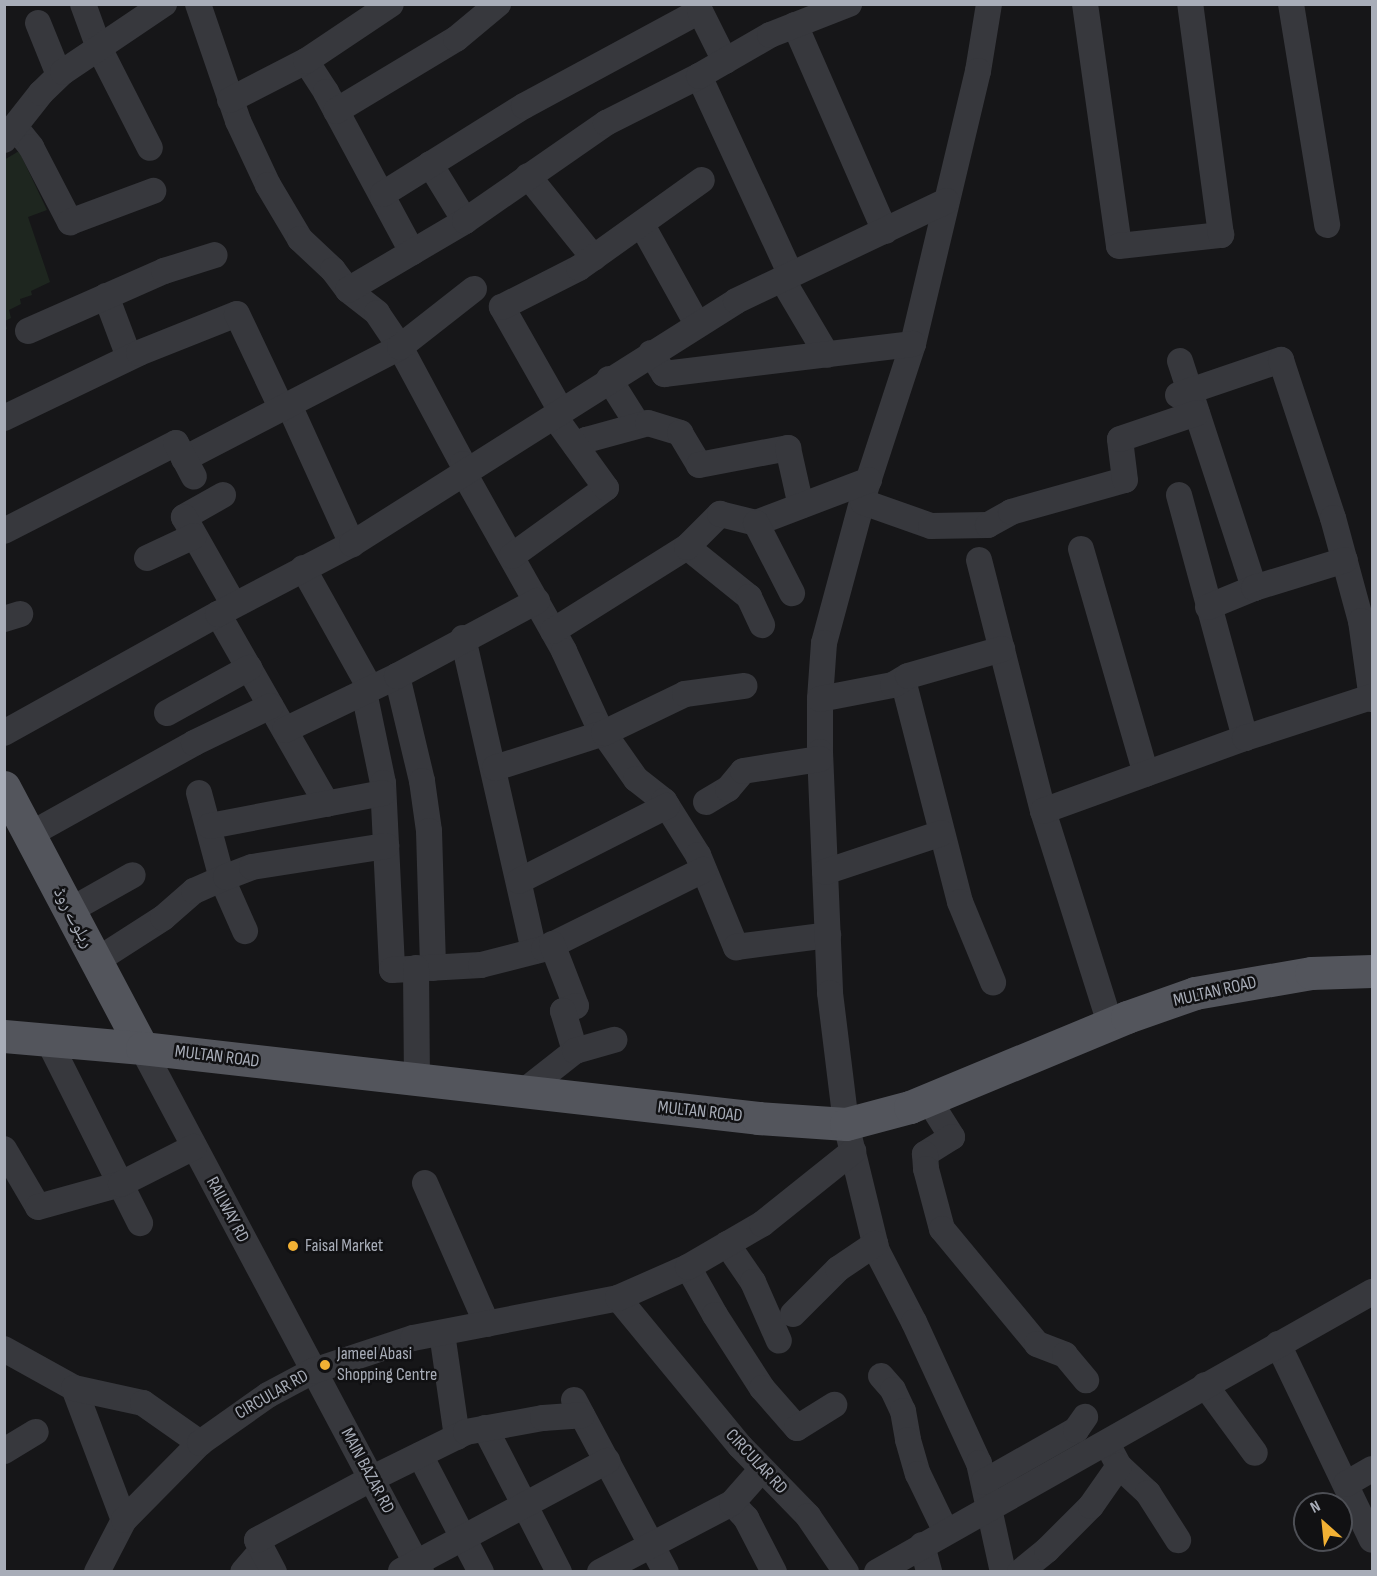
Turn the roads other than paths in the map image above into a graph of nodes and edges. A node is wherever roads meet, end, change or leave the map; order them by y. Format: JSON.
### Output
{"nodes":[{"id":1,"x":83,"y":4,"type":"edge"},
{"id":2,"x":164,"y":4,"type":"edge"},
{"id":3,"x":198,"y":4,"type":"edge"},
{"id":4,"x":498,"y":4,"type":"edge"},
{"id":5,"x":849,"y":4,"type":"edge"},
{"id":6,"x":1084,"y":4,"type":"edge"},
{"id":7,"x":1190,"y":4,"type":"edge"},
{"id":8,"x":1291,"y":4,"type":"edge"},
{"id":9,"x":983,"y":5,"type":"edge"},
{"id":10,"x":379,"y":8,"type":"edge"},
{"id":11,"x":38,"y":23,"type":"dead end"},
{"id":12,"x":795,"y":25,"type":"junction"},
{"id":13,"x":99,"y":48,"type":"junction"},
{"id":14,"x":306,"y":61,"type":"junction"},
{"id":15,"x":725,"y":61,"type":"junction"},
{"id":16,"x":59,"y":75,"type":"junction"},
{"id":17,"x":699,"y":76,"type":"junction"},
{"id":18,"x":230,"y":100,"type":"junction"},
{"id":19,"x":336,"y":111,"type":"junction"},
{"id":20,"x":10,"y":134,"type":"edge"},
{"id":21,"x":150,"y":148,"type":"dead end"},
{"id":22,"x":430,"y":164,"type":"junction"},
{"id":23,"x":528,"y":176,"type":"junction"},
{"id":24,"x":702,"y":180,"type":"dead end"},
{"id":25,"x":153,"y":191,"type":"dead end"},
{"id":26,"x":383,"y":194,"type":"junction"},
{"id":27,"x":947,"y":201,"type":"junction"},
{"id":28,"x":465,"y":222,"type":"junction"},
{"id":29,"x":642,"y":225,"type":"junction"},
{"id":30,"x":1327,"y":225,"type":"dead end"},
{"id":31,"x":885,"y":231,"type":"junction"},
{"id":32,"x":412,"y":252,"type":"junction"},
{"id":33,"x":215,"y":255,"type":"dead end"},
{"id":34,"x":594,"y":258,"type":"junction"},
{"id":35,"x":786,"y":277,"type":"junction"},
{"id":36,"x":474,"y":289,"type":"dead end"},
{"id":37,"x":348,"y":290,"type":"junction"},
{"id":38,"x":106,"y":296,"type":"junction"},
{"id":39,"x":697,"y":324,"type":"junction"},
{"id":40,"x":28,"y":331,"type":"dead end"},
{"id":41,"x":913,"y":344,"type":"junction"},
{"id":42,"x":400,"y":347,"type":"junction"},
{"id":43,"x":651,"y":353,"type":"junction"},
{"id":44,"x":826,"y":355,"type":"junction"},
{"id":45,"x":129,"y":357,"type":"junction"},
{"id":46,"x":1180,"y":361,"type":"dead end"},
{"id":47,"x":609,"y":379,"type":"junction"},
{"id":48,"x":1189,"y":400,"type":"junction"},
{"id":49,"x":285,"y":407,"type":"junction"},
{"id":50,"x":558,"y":414,"type":"junction"},
{"id":51,"x":4,"y":418,"type":"edge"},
{"id":52,"x":638,"y":425,"type":"junction"},
{"id":53,"x":576,"y":446,"type":"junction"},
{"id":54,"x":465,"y":475,"type":"junction"},
{"id":55,"x":866,"y":491,"type":"junction"},
{"id":56,"x":223,"y":495,"type":"dead end"},
{"id":57,"x":1179,"y":495,"type":"dead end"},
{"id":58,"x":801,"y":506,"type":"junction"},
{"id":59,"x":756,"y":523,"type":"junction"},
{"id":60,"x":4,"y":531,"type":"edge"},
{"id":61,"x":194,"y":536,"type":"junction"},
{"id":62,"x":352,"y":544,"type":"junction"},
{"id":63,"x":687,"y":547,"type":"junction"},
{"id":64,"x":1082,"y":549,"type":"dead end"},
{"id":65,"x":512,"y":555,"type":"junction"},
{"id":66,"x":147,"y":558,"type":"dead end"},
{"id":67,"x":979,"y":560,"type":"dead end"},
{"id":68,"x":1345,"y":560,"type":"junction"},
{"id":69,"x":303,"y":568,"type":"junction"},
{"id":70,"x":1254,"y":588,"type":"junction"},
{"id":71,"x":792,"y":593,"type":"dead end"},
{"id":72,"x":537,"y":601,"type":"junction"},
{"id":73,"x":1208,"y":607,"type":"junction"},
{"id":74,"x":226,"y":609,"type":"junction"},
{"id":75,"x":762,"y":625,"type":"dead end"},
{"id":76,"x":553,"y":631,"type":"junction"},
{"id":77,"x":463,"y":638,"type":"junction"},
{"id":78,"x":1002,"y":649,"type":"junction"},
{"id":79,"x":249,"y":668,"type":"junction"},
{"id":80,"x":397,"y":676,"type":"junction"},
{"id":81,"x":903,"y":680,"type":"junction"},
{"id":82,"x":744,"y":686,"type":"dead end"},
{"id":83,"x":367,"y":690,"type":"junction"},
{"id":84,"x":1372,"y":698,"type":"edge"},
{"id":85,"x":820,"y":699,"type":"junction"},
{"id":86,"x":272,"y":706,"type":"junction"},
{"id":87,"x":167,"y":713,"type":"dead end"},
{"id":88,"x":285,"y":730,"type":"junction"},
{"id":89,"x":4,"y":733,"type":"edge"},
{"id":90,"x":604,"y":733,"type":"junction"},
{"id":91,"x":1245,"y":738,"type":"junction"},
{"id":92,"x":820,"y":759,"type":"junction"},
{"id":93,"x":495,"y":768,"type":"junction"},
{"id":94,"x":1146,"y":774,"type":"junction"},
{"id":95,"x":4,"y":787,"type":"edge"},
{"id":96,"x":199,"y":793,"type":"dead end"},
{"id":97,"x":383,"y":793,"type":"junction"},
{"id":98,"x":706,"y":802,"type":"dead end"},
{"id":99,"x":327,"y":804,"type":"junction"},
{"id":100,"x":667,"y":806,"type":"junction"},
{"id":101,"x":1043,"y":811,"type":"junction"},
{"id":102,"x":210,"y":826,"type":"junction"},
{"id":103,"x":942,"y":833,"type":"junction"},
{"id":104,"x":29,"y":835,"type":"junction"},
{"id":105,"x":386,"y":846,"type":"junction"},
{"id":106,"x":703,"y":870,"type":"junction"},
{"id":107,"x":825,"y":872,"type":"junction"},
{"id":108,"x":133,"y":874,"type":"dead end"},
{"id":109,"x":222,"y":879,"type":"junction"},
{"id":110,"x":519,"y":881,"type":"junction"},
{"id":111,"x":69,"y":911,"type":"junction"},
{"id":112,"x":245,"y":931,"type":"dead end"},
{"id":113,"x":828,"y":935,"type":"junction"},
{"id":114,"x":543,"y":948,"type":"junction"},
{"id":115,"x":96,"y":961,"type":"junction"},
{"id":116,"x":425,"y":968,"type":"junction"},
{"id":117,"x":1372,"y":971,"type":"edge"},
{"id":118,"x":993,"y":982,"type":"dead end"},
{"id":119,"x":1110,"y":1024,"type":"junction"},
{"id":120,"x":4,"y":1036,"type":"edge"},
{"id":121,"x":48,"y":1040,"type":"junction"},
{"id":122,"x":614,"y":1040,"type":"dead end"},
{"id":123,"x":142,"y":1048,"type":"junction"},
{"id":124,"x":576,"y":1051,"type":"junction"},
{"id":125,"x":417,"y":1081,"type":"junction"},
{"id":126,"x":523,"y":1092,"type":"junction"},
{"id":127,"x":928,"y":1100,"type":"junction"},
{"id":128,"x":850,"y":1138,"type":"junction"},
{"id":129,"x":194,"y":1147,"type":"junction"},
{"id":130,"x":4,"y":1149,"type":"edge"},
{"id":131,"x":425,"y":1183,"type":"dead end"},
{"id":132,"x":121,"y":1184,"type":"junction"},
{"id":133,"x":140,"y":1222,"type":"dead end"},
{"id":134,"x":727,"y":1244,"type":"junction"},
{"id":135,"x":875,"y":1244,"type":"junction"},
{"id":136,"x":688,"y":1267,"type":"junction"},
{"id":137,"x":1372,"y":1292,"type":"edge"},
{"id":138,"x":618,"y":1298,"type":"junction"},
{"id":139,"x":793,"y":1314,"type":"dead end"},
{"id":140,"x":487,"y":1324,"type":"junction"},
{"id":141,"x":442,"y":1333,"type":"junction"},
{"id":142,"x":779,"y":1341,"type":"dead end"},
{"id":143,"x":1278,"y":1344,"type":"junction"},
{"id":144,"x":4,"y":1349,"type":"edge"},
{"id":145,"x":313,"y":1371,"type":"junction"},
{"id":146,"x":880,"y":1376,"type":"dead end"},
{"id":147,"x":1086,"y":1380,"type":"dead end"},
{"id":148,"x":1204,"y":1385,"type":"junction"},
{"id":149,"x":74,"y":1388,"type":"junction"},
{"id":150,"x":834,"y":1406,"type":"dead end"},
{"id":151,"x":1084,"y":1417,"type":"dead end"},
{"id":152,"x":485,"y":1428,"type":"junction"},
{"id":153,"x":36,"y":1432,"type":"dead end"},
{"id":154,"x":457,"y":1437,"type":"junction"},
{"id":155,"x":1105,"y":1442,"type":"junction"},
{"id":156,"x":200,"y":1443,"type":"junction"},
{"id":157,"x":4,"y":1450,"type":"edge"},
{"id":158,"x":1255,"y":1453,"type":"dead end"},
{"id":159,"x":420,"y":1455,"type":"junction"},
{"id":160,"x":607,"y":1461,"type":"junction"},
{"id":161,"x":1119,"y":1466,"type":"junction"},
{"id":162,"x":762,"y":1469,"type":"junction"},
{"id":163,"x":1372,"y":1469,"type":"edge"},
{"id":164,"x":371,"y":1479,"type":"junction"},
{"id":165,"x":1346,"y":1484,"type":"junction"},
{"id":166,"x":987,"y":1494,"type":"junction"},
{"id":167,"x":732,"y":1503,"type":"junction"},
{"id":168,"x":524,"y":1506,"type":"junction"},
{"id":169,"x":1366,"y":1511,"type":"edge"},
{"id":170,"x":124,"y":1520,"type":"junction"},
{"id":171,"x":946,"y":1532,"type":"junction"},
{"id":172,"x":463,"y":1537,"type":"junction"},
{"id":173,"x":1178,"y":1540,"type":"dead end"},
{"id":174,"x":1372,"y":1540,"type":"edge"},
{"id":175,"x":651,"y":1544,"type":"junction"},
{"id":176,"x":922,"y":1545,"type":"junction"},
{"id":177,"x":268,"y":1561,"type":"edge"},
{"id":178,"x":412,"y":1569,"type":"edge"},
{"id":179,"x":97,"y":1572,"type":"edge"},
{"id":180,"x":243,"y":1572,"type":"edge"},
{"id":181,"x":481,"y":1572,"type":"edge"},
{"id":182,"x":559,"y":1572,"type":"edge"},
{"id":183,"x":600,"y":1572,"type":"edge"},
{"id":184,"x":666,"y":1572,"type":"edge"},
{"id":185,"x":774,"y":1572,"type":"edge"},
{"id":186,"x":846,"y":1572,"type":"edge"},
{"id":187,"x":877,"y":1572,"type":"edge"},
{"id":188,"x":929,"y":1572,"type":"edge"},
{"id":189,"x":1003,"y":1572,"type":"edge"},
{"id":190,"x":1020,"y":1572,"type":"edge"}],
"edges":[{"from":1,"to":13,"type":"street"},
{"from":2,"to":13,"type":"street"},
{"from":3,"to":18,"type":"street"},
{"from":4,"to":19,"type":"street"},
{"from":5,"to":12,"type":"street"},
{"from":6,"to":7,"type":"street"},
{"from":8,"to":30,"type":"street"},
{"from":9,"to":27,"type":"street"},
{"from":10,"to":14,"type":"street"},
{"from":11,"to":16,"type":"street"},
{"from":12,"to":15,"type":"street"},
{"from":12,"to":31,"type":"street"},
{"from":13,"to":16,"type":"street"},
{"from":13,"to":21,"type":"street"},
{"from":14,"to":18,"type":"street"},
{"from":14,"to":19,"type":"street"},
{"from":15,"to":17,"type":"street"},
{"from":15,"to":22,"type":"street"},
{"from":16,"to":20,"type":"street"},
{"from":17,"to":23,"type":"street"},
{"from":17,"to":35,"type":"street"},
{"from":18,"to":37,"type":"street"},
{"from":19,"to":26,"type":"street"},
{"from":20,"to":25,"type":"street"},
{"from":22,"to":26,"type":"street"},
{"from":22,"to":28,"type":"street"},
{"from":23,"to":28,"type":"street"},
{"from":23,"to":34,"type":"street"},
{"from":24,"to":29,"type":"street"},
{"from":26,"to":32,"type":"street"},
{"from":27,"to":31,"type":"street"},
{"from":27,"to":41,"type":"street"},
{"from":28,"to":32,"type":"street"},
{"from":29,"to":34,"type":"street"},
{"from":29,"to":39,"type":"street"},
{"from":31,"to":35,"type":"street"},
{"from":32,"to":37,"type":"street"},
{"from":33,"to":38,"type":"street"},
{"from":34,"to":50,"type":"street"},
{"from":35,"to":39,"type":"street"},
{"from":35,"to":44,"type":"street"},
{"from":36,"to":42,"type":"street"},
{"from":37,"to":42,"type":"street"},
{"from":38,"to":40,"type":"street"},
{"from":38,"to":45,"type":"street"},
{"from":39,"to":43,"type":"street"},
{"from":41,"to":44,"type":"street"},
{"from":41,"to":55,"type":"street"},
{"from":42,"to":49,"type":"street"},
{"from":42,"to":54,"type":"street"},
{"from":43,"to":44,"type":"street"},
{"from":43,"to":47,"type":"street"},
{"from":45,"to":49,"type":"street"},
{"from":45,"to":51,"type":"street"},
{"from":46,"to":48,"type":"street"},
{"from":47,"to":50,"type":"street"},
{"from":47,"to":52,"type":"street"},
{"from":48,"to":55,"type":"street"},
{"from":48,"to":68,"type":"street"},
{"from":48,"to":70,"type":"street"},
{"from":49,"to":60,"type":"street"},
{"from":49,"to":62,"type":"street"},
{"from":50,"to":53,"type":"street"},
{"from":50,"to":54,"type":"street"},
{"from":52,"to":53,"type":"street"},
{"from":52,"to":58,"type":"street"},
{"from":53,"to":65,"type":"street"},
{"from":54,"to":62,"type":"street"},
{"from":54,"to":65,"type":"street"},
{"from":55,"to":58,"type":"street"},
{"from":55,"to":85,"type":"street"},
{"from":56,"to":61,"type":"street"},
{"from":57,"to":73,"type":"street"},
{"from":58,"to":59,"type":"street"},
{"from":59,"to":63,"type":"street"},
{"from":59,"to":71,"type":"street"},
{"from":61,"to":66,"type":"street"},
{"from":61,"to":74,"type":"street"},
{"from":62,"to":69,"type":"street"},
{"from":63,"to":75,"type":"street"},
{"from":63,"to":76,"type":"street"},
{"from":64,"to":94,"type":"street"},
{"from":65,"to":72,"type":"street"},
{"from":67,"to":78,"type":"street"},
{"from":68,"to":70,"type":"street"},
{"from":68,"to":84,"type":"street"},
{"from":69,"to":74,"type":"street"},
{"from":69,"to":83,"type":"street"},
{"from":70,"to":73,"type":"street"},
{"from":72,"to":76,"type":"street"},
{"from":72,"to":77,"type":"street"},
{"from":73,"to":91,"type":"street"},
{"from":74,"to":79,"type":"street"},
{"from":74,"to":89,"type":"street"},
{"from":76,"to":90,"type":"street"},
{"from":77,"to":80,"type":"street"},
{"from":77,"to":93,"type":"street"},
{"from":78,"to":81,"type":"street"},
{"from":78,"to":101,"type":"street"},
{"from":79,"to":86,"type":"street"},
{"from":79,"to":87,"type":"street"},
{"from":80,"to":83,"type":"street"},
{"from":80,"to":116,"type":"street"},
{"from":81,"to":85,"type":"street"},
{"from":81,"to":103,"type":"street"},
{"from":82,"to":90,"type":"street"},
{"from":83,"to":88,"type":"street"},
{"from":83,"to":97,"type":"street"},
{"from":84,"to":91,"type":"street"},
{"from":85,"to":92,"type":"street"},
{"from":86,"to":88,"type":"street"},
{"from":86,"to":104,"type":"street"},
{"from":88,"to":99,"type":"street"},
{"from":90,"to":93,"type":"street"},
{"from":90,"to":100,"type":"street"},
{"from":91,"to":94,"type":"street"},
{"from":92,"to":98,"type":"street"},
{"from":92,"to":107,"type":"street"},
{"from":93,"to":110,"type":"street"},
{"from":94,"to":101,"type":"street"},
{"from":95,"to":104,"type":"main road","name":"ریلوے روڈ"},
{"from":96,"to":102,"type":"street"},
{"from":97,"to":99,"type":"street"},
{"from":97,"to":105,"type":"street"},
{"from":99,"to":102,"type":"street"},
{"from":100,"to":106,"type":"street"},
{"from":100,"to":110,"type":"street"},
{"from":101,"to":119,"type":"street"},
{"from":102,"to":109,"type":"street"},
{"from":103,"to":107,"type":"street"},
{"from":103,"to":118,"type":"street"},
{"from":104,"to":111,"type":"main road","name":"ریلوے روڈ"},
{"from":105,"to":109,"type":"street"},
{"from":105,"to":116,"type":"street"},
{"from":106,"to":113,"type":"street"},
{"from":106,"to":114,"type":"street"},
{"from":107,"to":113,"type":"street"},
{"from":108,"to":111,"type":"street"},
{"from":109,"to":112,"type":"street"},
{"from":109,"to":115,"type":"street"},
{"from":110,"to":114,"type":"street"},
{"from":111,"to":115,"type":"main road","name":"ریلوے روڈ"},
{"from":113,"to":128,"type":"street"},
{"from":114,"to":116,"type":"street"},
{"from":114,"to":124,"type":"street"},
{"from":115,"to":123,"type":"main road","name":"ریلوے روڈ"},
{"from":116,"to":125,"type":"street"},
{"from":117,"to":119,"type":"main road","name":"MULTAN ROAD"},
{"from":119,"to":127,"type":"main road","name":"MULTAN ROAD"},
{"from":120,"to":121,"type":"main road","name":"MULTAN ROAD"},
{"from":121,"to":123,"type":"main road","name":"MULTAN ROAD"},
{"from":121,"to":132,"type":"street"},
{"from":122,"to":124,"type":"street"},
{"from":123,"to":125,"type":"main road","name":"MULTAN ROAD"},
{"from":123,"to":129,"type":"street","name":"RAILWAY RD"},
{"from":124,"to":126,"type":"street"},
{"from":125,"to":126,"type":"main road","name":"MULTAN ROAD"},
{"from":126,"to":128,"type":"main road","name":"MULTAN ROAD"},
{"from":127,"to":128,"type":"main road","name":"MULTAN ROAD"},
{"from":127,"to":147,"type":"street"},
{"from":128,"to":134,"type":"street","name":"CIRCULAR RD"},
{"from":128,"to":135,"type":"street"},
{"from":129,"to":132,"type":"street"},
{"from":129,"to":145,"type":"street","name":"RAILWAY RD"},
{"from":130,"to":132,"type":"street"},
{"from":131,"to":140,"type":"street"},
{"from":132,"to":133,"type":"street"},
{"from":134,"to":136,"type":"street","name":"CIRCULAR RD"},
{"from":134,"to":142,"type":"street"},
{"from":135,"to":139,"type":"street"},
{"from":135,"to":166,"type":"street"},
{"from":136,"to":138,"type":"street","name":"CIRCULAR RD"},
{"from":136,"to":150,"type":"street"},
{"from":137,"to":143,"type":"street"},
{"from":138,"to":140,"type":"street","name":"CIRCULAR RD"},
{"from":138,"to":162,"type":"street","name":"CIRCULAR RD"},
{"from":140,"to":141,"type":"street","name":"CIRCULAR RD"},
{"from":141,"to":145,"type":"street","name":"CIRCULAR RD"},
{"from":141,"to":154,"type":"street"},
{"from":143,"to":148,"type":"street"},
{"from":143,"to":165,"type":"street"},
{"from":144,"to":149,"type":"street"},
{"from":145,"to":156,"type":"street","name":"CIRCULAR RD"},
{"from":145,"to":164,"type":"street","name":"MAIN BAZAR RD"},
{"from":146,"to":171,"type":"street"},
{"from":148,"to":155,"type":"street"},
{"from":148,"to":158,"type":"street"},
{"from":149,"to":156,"type":"street"},
{"from":149,"to":170,"type":"street"},
{"from":151,"to":166,"type":"street"},
{"from":152,"to":154,"type":"street"},
{"from":152,"to":160,"type":"street"},
{"from":152,"to":168,"type":"street"},
{"from":153,"to":157,"type":"street"},
{"from":154,"to":159,"type":"street"},
{"from":155,"to":161,"type":"street"},
{"from":155,"to":166,"type":"street"},
{"from":156,"to":170,"type":"street","name":"CIRCULAR RD"},
{"from":159,"to":164,"type":"street"},
{"from":159,"to":172,"type":"street"},
{"from":160,"to":168,"type":"street"},
{"from":160,"to":175,"type":"street"},
{"from":161,"to":173,"type":"street"},
{"from":161,"to":190,"type":"street"},
{"from":162,"to":167,"type":"street"},
{"from":162,"to":186,"type":"street","name":"CIRCULAR RD"},
{"from":163,"to":165,"type":"street"},
{"from":164,"to":177,"type":"street"},
{"from":164,"to":178,"type":"street","name":"MAIN BAZAR RD"},
{"from":165,"to":169,"type":"street"},
{"from":166,"to":171,"type":"street"},
{"from":166,"to":189,"type":"street"},
{"from":167,"to":175,"type":"street"},
{"from":167,"to":185,"type":"street"},
{"from":168,"to":172,"type":"street"},
{"from":168,"to":182,"type":"street"},
{"from":169,"to":174,"type":"street"},
{"from":170,"to":179,"type":"street","name":"CIRCULAR RD"},
{"from":171,"to":176,"type":"street"},
{"from":172,"to":178,"type":"street"},
{"from":172,"to":181,"type":"street"},
{"from":175,"to":183,"type":"street"},
{"from":175,"to":184,"type":"street"},
{"from":176,"to":187,"type":"street"},
{"from":176,"to":188,"type":"street"},
{"from":177,"to":180,"type":"street"}]}
